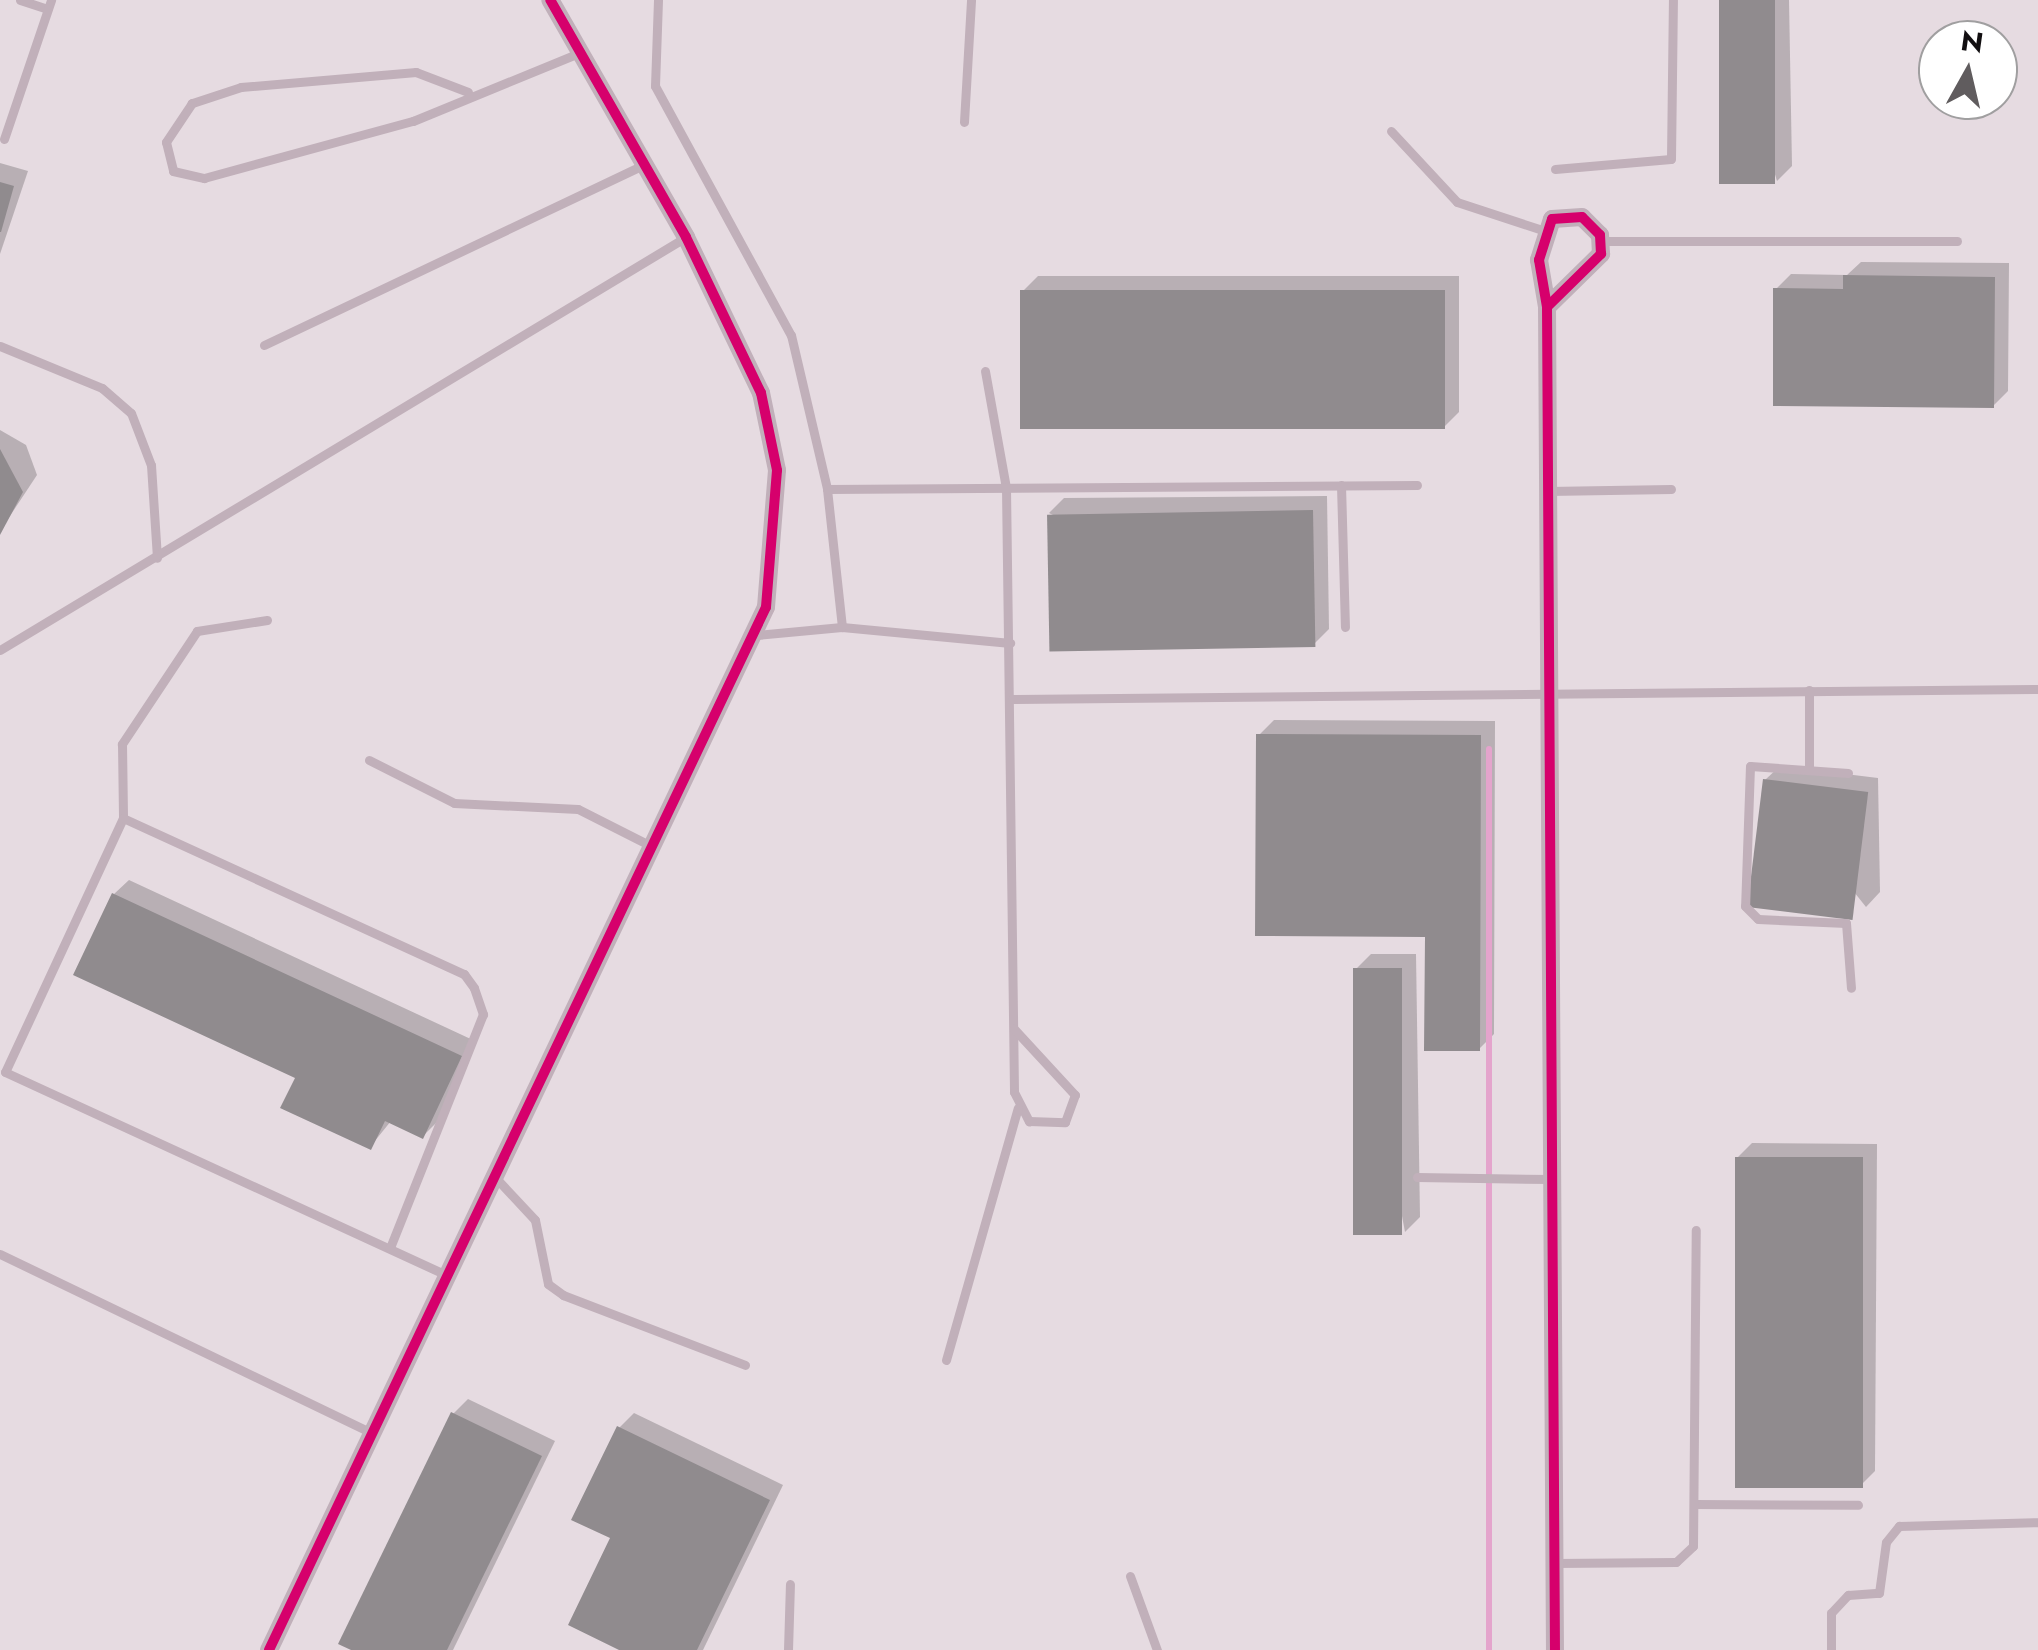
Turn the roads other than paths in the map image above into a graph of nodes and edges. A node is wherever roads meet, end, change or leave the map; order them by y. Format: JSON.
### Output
{"nodes":[{"id":1,"x":20,"y":0,"type":"edge"},
{"id":2,"x":550,"y":0,"type":"edge"},
{"id":3,"x":658,"y":0,"type":"edge"},
{"id":4,"x":971,"y":0,"type":"edge"},
{"id":5,"x":1673,"y":0,"type":"edge"},
{"id":6,"x":49,"y":4,"type":"edge"},
{"id":7,"x":582,"y":52,"type":"junction"},
{"id":8,"x":468,"y":92,"type":"junction"},
{"id":9,"x":964,"y":122,"type":"dead end"},
{"id":10,"x":1391,"y":131,"type":"dead end"},
{"id":11,"x":4,"y":140,"type":"dead end"},
{"id":12,"x":646,"y":164,"type":"junction"},
{"id":13,"x":1555,"y":169,"type":"dead end"},
{"id":14,"x":1542,"y":230,"type":"junction"},
{"id":15,"x":686,"y":237,"type":"junction"},
{"id":16,"x":1956,"y":240,"type":"dead end"},
{"id":17,"x":1602,"y":241,"type":"junction"},
{"id":18,"x":1548,"y":307,"type":"junction"},
{"id":19,"x":264,"y":345,"type":"dead end"},
{"id":20,"x":0,"y":346,"type":"edge"},
{"id":21,"x":985,"y":371,"type":"dead end"},
{"id":22,"x":1342,"y":485,"type":"junction"},
{"id":23,"x":1417,"y":485,"type":"dead end"},
{"id":24,"x":827,"y":488,"type":"junction"},
{"id":25,"x":1006,"y":488,"type":"junction"},
{"id":26,"x":1671,"y":490,"type":"dead end"},
{"id":27,"x":1544,"y":491,"type":"junction"},
{"id":28,"x":157,"y":558,"type":"junction"},
{"id":29,"x":267,"y":620,"type":"dead end"},
{"id":30,"x":842,"y":627,"type":"junction"},
{"id":31,"x":1345,"y":628,"type":"dead end"},
{"id":32,"x":757,"y":635,"type":"junction"},
{"id":33,"x":1010,"y":643,"type":"junction"},
{"id":34,"x":0,"y":650,"type":"edge"},
{"id":35,"x":2038,"y":689,"type":"edge"},
{"id":36,"x":1809,"y":690,"type":"junction"},
{"id":37,"x":1546,"y":697,"type":"junction"},
{"id":38,"x":1012,"y":699,"type":"junction"},
{"id":39,"x":369,"y":760,"type":"dead end"},
{"id":40,"x":1808,"y":768,"type":"junction"},
{"id":41,"x":1848,"y":773,"type":"dead end"},
{"id":42,"x":122,"y":818,"type":"junction"},
{"id":43,"x":654,"y":848,"type":"junction"},
{"id":44,"x":1851,"y":988,"type":"dead end"},
{"id":45,"x":1014,"y":1030,"type":"junction"},
{"id":46,"x":1018,"y":1108,"type":"junction"},
{"id":47,"x":494,"y":1176,"type":"junction"},
{"id":48,"x":1417,"y":1176,"type":"dead end"},
{"id":49,"x":1550,"y":1179,"type":"junction"},
{"id":50,"x":1696,"y":1230,"type":"dead end"},
{"id":51,"x":390,"y":1248,"type":"junction"},
{"id":52,"x":0,"y":1254,"type":"edge"},
{"id":53,"x":448,"y":1276,"type":"junction"},
{"id":54,"x":946,"y":1360,"type":"dead end"},
{"id":55,"x":745,"y":1365,"type":"dead end"},
{"id":56,"x":370,"y":1432,"type":"junction"},
{"id":57,"x":1694,"y":1504,"type":"junction"},
{"id":58,"x":1858,"y":1505,"type":"dead end"},
{"id":59,"x":2038,"y":1522,"type":"edge"},
{"id":60,"x":1554,"y":1563,"type":"junction"},
{"id":61,"x":1130,"y":1576,"type":"dead end"},
{"id":62,"x":790,"y":1584,"type":"dead end"},
{"id":63,"x":269,"y":1650,"type":"edge"},
{"id":64,"x":788,"y":1650,"type":"edge"},
{"id":65,"x":1157,"y":1650,"type":"edge"},
{"id":66,"x":1554,"y":1650,"type":"edge"},
{"id":67,"x":1831,"y":1650,"type":"edge"}],
"edges":[{"from":1,"to":6,"type":"lane"},
{"from":2,"to":7,"type":"street"},
{"from":3,"to":24,"type":"lane"},
{"from":4,"to":9,"type":"lane"},
{"from":5,"to":13,"type":"lane"},
{"from":6,"to":11,"type":"lane"},
{"from":7,"to":8,"type":"lane"},
{"from":7,"to":12,"type":"street"},
{"from":8,"to":8,"type":"lane"},
{"from":10,"to":14,"type":"lane"},
{"from":12,"to":15,"type":"street"},
{"from":12,"to":19,"type":"lane"},
{"from":14,"to":17,"type":"street"},
{"from":14,"to":18,"type":"street"},
{"from":15,"to":28,"type":"lane"},
{"from":15,"to":32,"type":"street"},
{"from":16,"to":17,"type":"lane"},
{"from":17,"to":18,"type":"street"},
{"from":18,"to":27,"type":"street"},
{"from":20,"to":28,"type":"lane"},
{"from":21,"to":25,"type":"lane"},
{"from":22,"to":23,"type":"lane"},
{"from":22,"to":25,"type":"lane"},
{"from":22,"to":31,"type":"lane"},
{"from":24,"to":25,"type":"lane"},
{"from":24,"to":30,"type":"lane"},
{"from":25,"to":33,"type":"lane"},
{"from":26,"to":27,"type":"lane"},
{"from":27,"to":37,"type":"street"},
{"from":28,"to":34,"type":"lane"},
{"from":29,"to":42,"type":"lane"},
{"from":30,"to":32,"type":"lane"},
{"from":30,"to":33,"type":"lane"},
{"from":32,"to":43,"type":"street"},
{"from":33,"to":38,"type":"lane"},
{"from":35,"to":36,"type":"lane"},
{"from":36,"to":37,"type":"lane"},
{"from":36,"to":40,"type":"lane"},
{"from":37,"to":38,"type":"lane"},
{"from":37,"to":49,"type":"street"},
{"from":38,"to":45,"type":"lane"},
{"from":39,"to":43,"type":"lane"},
{"from":40,"to":41,"type":"lane"},
{"from":40,"to":44,"type":"lane"},
{"from":42,"to":51,"type":"lane"},
{"from":42,"to":51,"type":"lane"},
{"from":43,"to":47,"type":"street"},
{"from":45,"to":46,"type":"lane"},
{"from":45,"to":46,"type":"lane"},
{"from":46,"to":54,"type":"lane"},
{"from":47,"to":53,"type":"street"},
{"from":47,"to":55,"type":"lane"},
{"from":48,"to":49,"type":"lane"},
{"from":49,"to":60,"type":"street"},
{"from":50,"to":57,"type":"lane"},
{"from":51,"to":53,"type":"lane"},
{"from":52,"to":56,"type":"lane"},
{"from":53,"to":56,"type":"street"},
{"from":56,"to":63,"type":"street"},
{"from":57,"to":58,"type":"lane"},
{"from":57,"to":60,"type":"lane"},
{"from":59,"to":67,"type":"lane"},
{"from":60,"to":66,"type":"street"},
{"from":61,"to":65,"type":"lane"},
{"from":62,"to":64,"type":"lane"}]}
